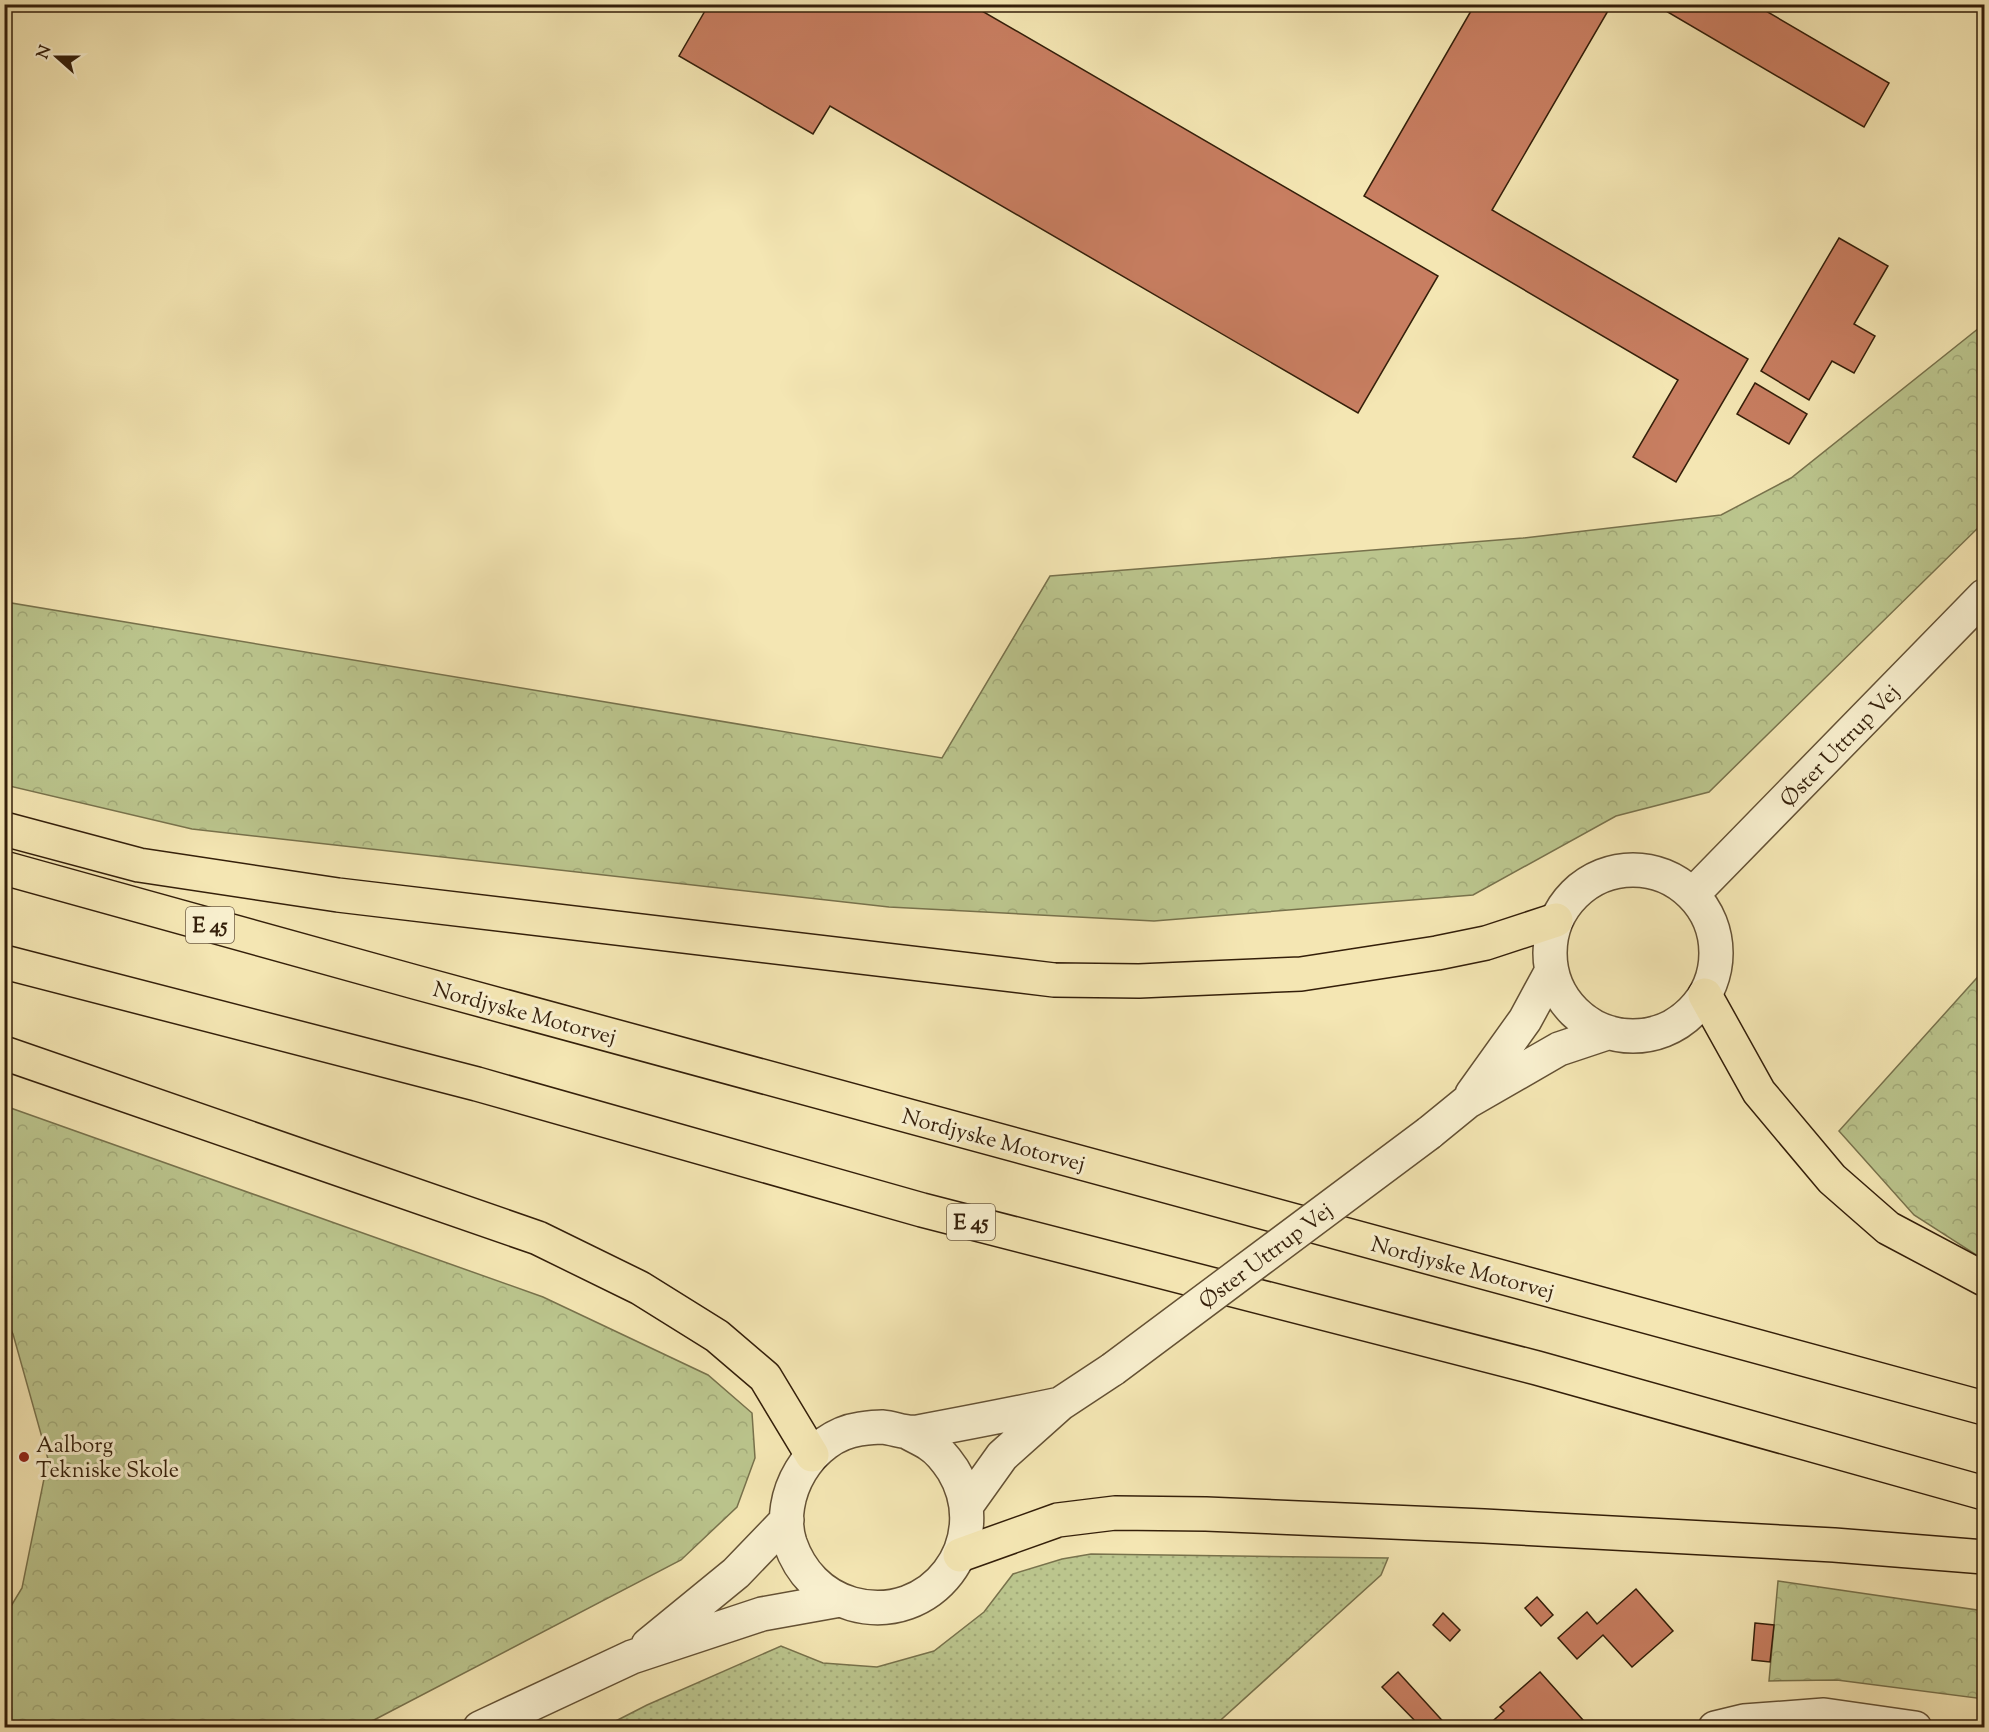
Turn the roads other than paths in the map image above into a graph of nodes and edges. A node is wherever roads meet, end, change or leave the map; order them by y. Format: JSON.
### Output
{"nodes":[{"id":1,"x":1984,"y":596,"type":"edge"},
{"id":2,"x":4,"y":829,"type":"edge"},
{"id":3,"x":4,"y":868,"type":"edge"},
{"id":4,"x":1693,"y":894,"type":"junction"},
{"id":5,"x":1556,"y":920,"type":"junction"},
{"id":6,"x":4,"y":962,"type":"edge"},
{"id":7,"x":1551,"y":972,"type":"junction"},
{"id":8,"x":1705,"y":995,"type":"junction"},
{"id":9,"x":1607,"y":1033,"type":"junction"},
{"id":10,"x":4,"y":1053,"type":"edge"},
{"id":11,"x":1467,"y":1102,"type":"junction"},
{"id":12,"x":1984,"y":1279,"type":"edge"},
{"id":13,"x":1060,"y":1404,"type":"junction"},
{"id":14,"x":1984,"y":1408,"type":"edge"},
{"id":15,"x":909,"y":1433,"type":"junction"},
{"id":16,"x":812,"y":1455,"type":"junction"},
{"id":17,"x":1984,"y":1493,"type":"edge"},
{"id":18,"x":967,"y":1505,"type":"junction"},
{"id":19,"x":787,"y":1520,"type":"junction"},
{"id":20,"x":960,"y":1554,"type":"junction"},
{"id":21,"x":1984,"y":1557,"type":"edge"},
{"id":22,"x":840,"y":1600,"type":"junction"},
{"id":23,"x":632,"y":1657,"type":"junction"},
{"id":24,"x":480,"y":1728,"type":"edge"},
{"id":25,"x":1715,"y":1728,"type":"edge"},
{"id":26,"x":1915,"y":1728,"type":"edge"}],
"edges":[{"from":1,"to":4,"type":"street","name":"Øster Uttrup Vej"},
{"from":2,"to":5,"type":"highway"},
{"from":3,"to":14,"type":"highway","name":"Nordjyske Motorvej","number":"E 45"},
{"from":4,"to":5,"type":"street"},
{"from":4,"to":8,"type":"street"},
{"from":5,"to":7,"type":"street"},
{"from":6,"to":17,"type":"highway","number":"E 45"},
{"from":7,"to":9,"type":"street"},
{"from":7,"to":11,"type":"street","name":"Øster Uttrup Vej"},
{"from":8,"to":9,"type":"street"},
{"from":8,"to":12,"type":"highway"},
{"from":9,"to":11,"type":"street","name":"Øster Uttrup Vej"},
{"from":10,"to":16,"type":"highway"},
{"from":11,"to":13,"type":"street","name":"Øster Uttrup Vej","bridge":true},
{"from":13,"to":15,"type":"street","name":"Øster Uttrup Vej"},
{"from":13,"to":18,"type":"street","name":"Øster Uttrup Vej"},
{"from":15,"to":16,"type":"street"},
{"from":15,"to":18,"type":"street"},
{"from":16,"to":19,"type":"street"},
{"from":18,"to":20,"type":"street"},
{"from":19,"to":22,"type":"street"},
{"from":19,"to":23,"type":"street"},
{"from":20,"to":21,"type":"highway"},
{"from":20,"to":22,"type":"street"},
{"from":22,"to":23,"type":"street"},
{"from":23,"to":24,"type":"street"},
{"from":25,"to":26,"type":"street"}]}
